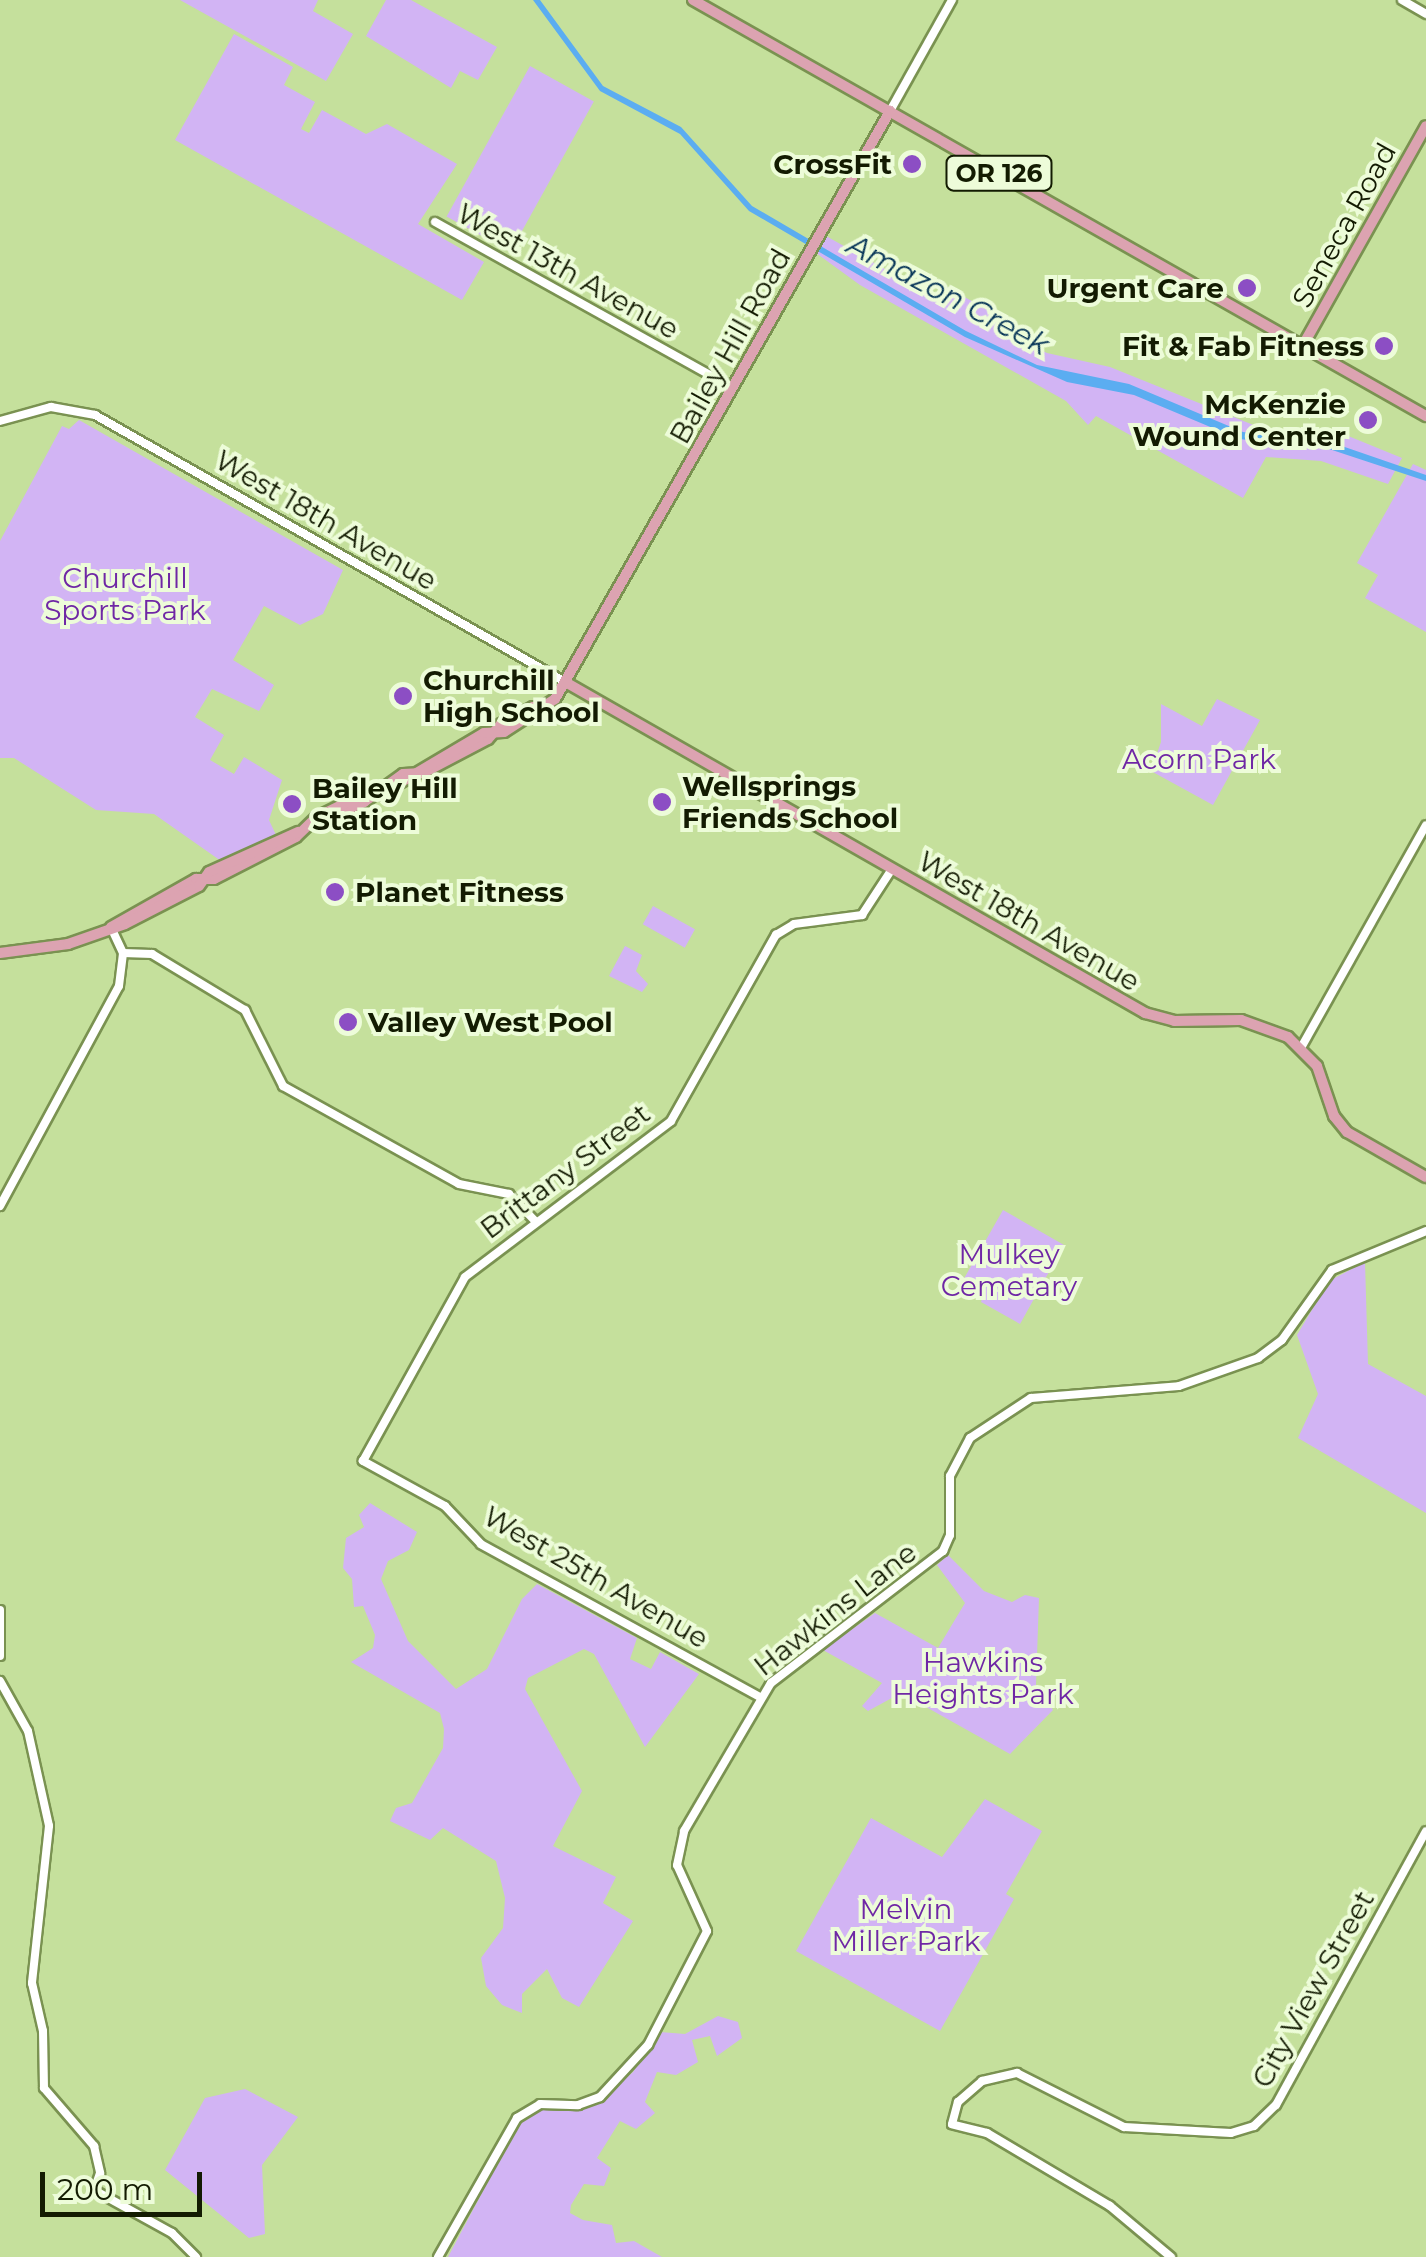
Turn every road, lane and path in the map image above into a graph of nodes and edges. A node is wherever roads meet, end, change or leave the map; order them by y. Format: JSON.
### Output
{"nodes":[{"id":1,"x":692,"y":0,"type":"edge"},
{"id":2,"x":952,"y":0,"type":"edge"},
{"id":3,"x":1402,"y":0,"type":"edge"},
{"id":4,"x":1426,"y":14,"type":"edge"},
{"id":5,"x":890,"y":112,"type":"junction"},
{"id":6,"x":1426,"y":126,"type":"edge"},
{"id":7,"x":435,"y":222,"type":"dead end"},
{"id":8,"x":1302,"y":346,"type":"junction"},
{"id":9,"x":732,"y":387,"type":"junction"},
{"id":10,"x":1426,"y":416,"type":"edge"},
{"id":11,"x":0,"y":422,"type":"edge"},
{"id":12,"x":567,"y":683,"type":"junction"},
{"id":13,"x":1426,"y":825,"type":"edge"},
{"id":14,"x":892,"y":868,"type":"junction"},
{"id":15,"x":111,"y":927,"type":"junction"},
{"id":16,"x":0,"y":953,"type":"edge"},
{"id":17,"x":122,"y":953,"type":"junction"},
{"id":18,"x":1302,"y":1046,"type":"junction"},
{"id":19,"x":1426,"y":1177,"type":"edge"},
{"id":20,"x":0,"y":1206,"type":"edge"},
{"id":21,"x":536,"y":1222,"type":"junction"},
{"id":22,"x":1426,"y":1231,"type":"edge"},
{"id":23,"x":362,"y":1461,"type":"joint"},
{"id":24,"x":0,"y":1610,"type":"edge"},
{"id":25,"x":0,"y":1656,"type":"edge"},
{"id":26,"x":0,"y":1681,"type":"edge"},
{"id":27,"x":760,"y":1697,"type":"junction"},
{"id":28,"x":1426,"y":1830,"type":"edge"},
{"id":29,"x":196,"y":2257,"type":"edge"},
{"id":30,"x":438,"y":2257,"type":"edge"},
{"id":31,"x":1171,"y":2257,"type":"edge"}],
"edges":[{"from":1,"to":5,"type":"main road","number":"OR 126"},
{"from":2,"to":5,"type":"street","name":"Bailey Hill Road"},
{"from":3,"to":4,"type":"street"},
{"from":5,"to":8,"type":"main road","number":"OR 126"},
{"from":5,"to":9,"type":"main road","name":"Bailey Hill Road"},
{"from":6,"to":8,"type":"main road","name":"Seneca Road"},
{"from":7,"to":9,"type":"street","name":"West 13th Avenue"},
{"from":8,"to":10,"type":"main road","number":"OR 126"},
{"from":9,"to":12,"type":"main road","name":"Bailey Hill Road"},
{"from":11,"to":12,"type":"street","name":"West 18th Avenue"},
{"from":12,"to":14,"type":"main road","name":"West 18th Avenue"},
{"from":12,"to":15,"type":"main road","name":"Bailey Hill Road"},
{"from":13,"to":18,"type":"street"},
{"from":14,"to":18,"type":"main road","name":"West 18th Avenue"},
{"from":14,"to":21,"type":"street","name":"Brittany Street"},
{"from":15,"to":16,"type":"main road","name":"Bailey Hill Road"},
{"from":15,"to":17,"type":"street"},
{"from":17,"to":20,"type":"street"},
{"from":17,"to":21,"type":"street"},
{"from":18,"to":19,"type":"main road"},
{"from":21,"to":23,"type":"street","name":"Brittany Street"},
{"from":22,"to":27,"type":"street","name":"Hawkins Lane"},
{"from":23,"to":27,"type":"street","name":"West 25th Avenue"},
{"from":24,"to":25,"type":"street"},
{"from":26,"to":29,"type":"street"},
{"from":27,"to":30,"type":"street","name":"Hawkins Lane"},
{"from":28,"to":31,"type":"street","name":"City View Street"}]}
